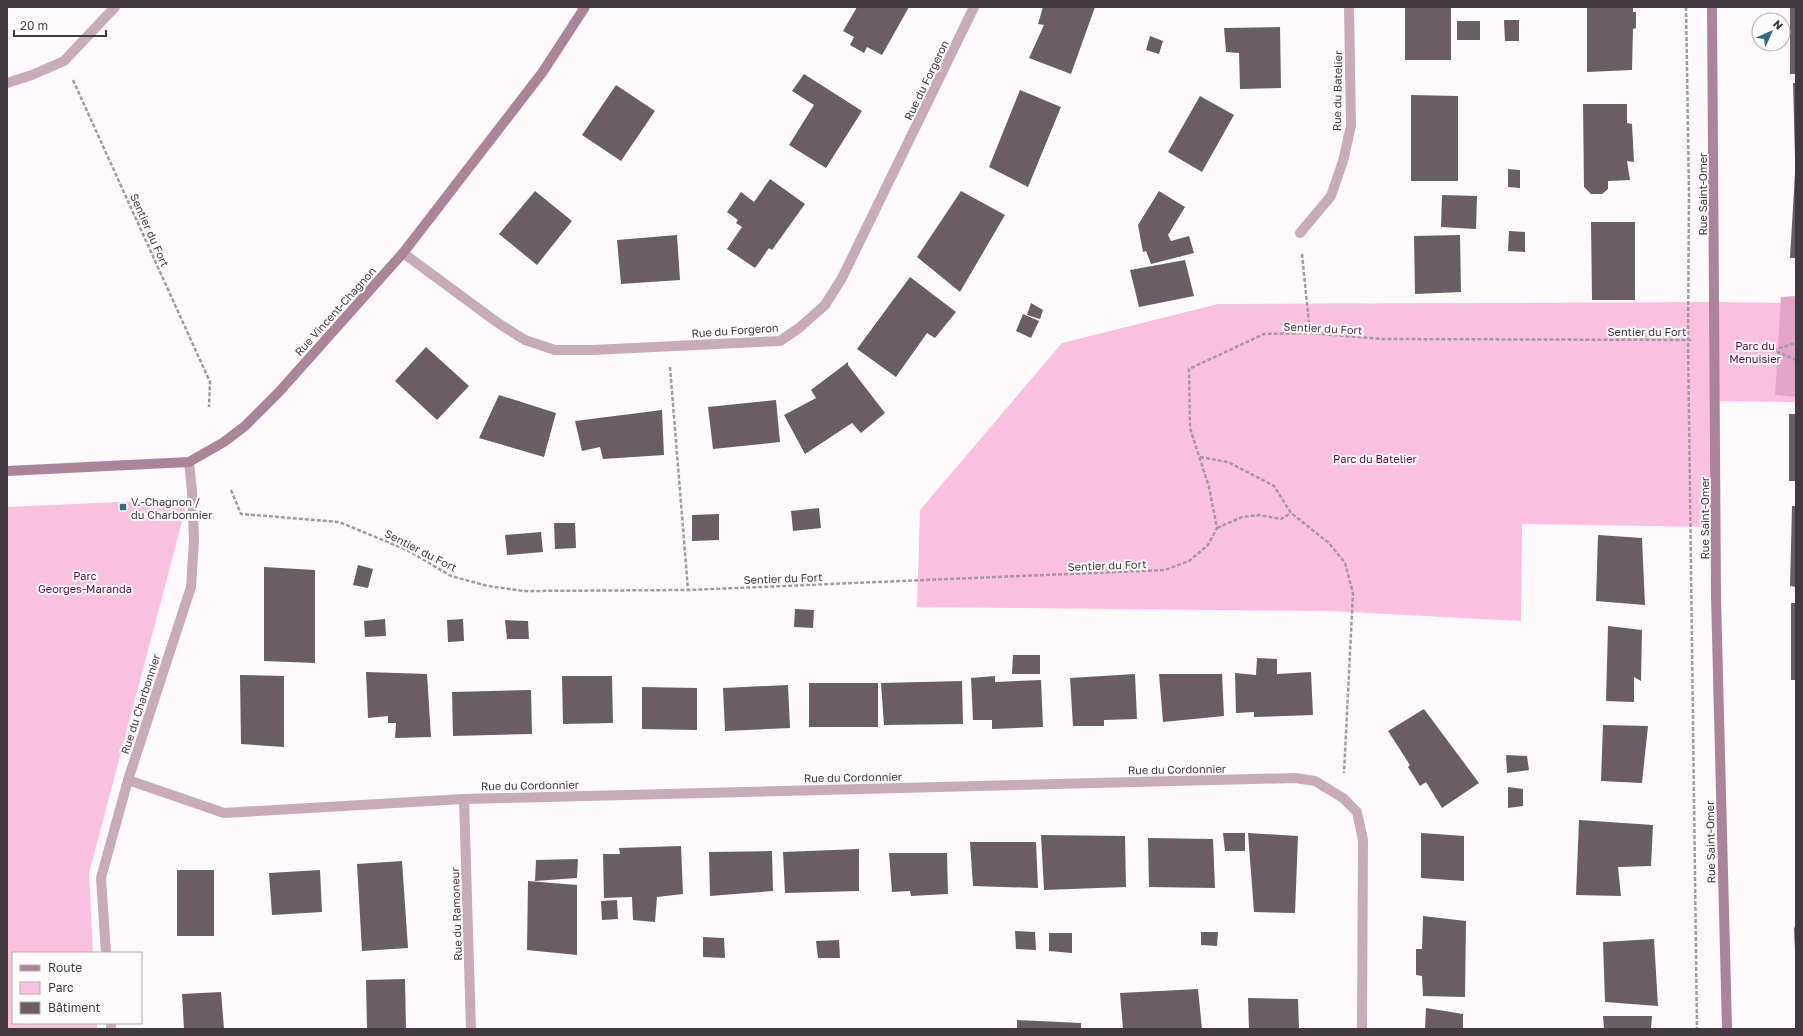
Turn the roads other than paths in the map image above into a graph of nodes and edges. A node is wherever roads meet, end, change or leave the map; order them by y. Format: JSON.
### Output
{"nodes":[{"id":1,"x":115,"y":7,"type":"edge"},
{"id":2,"x":585,"y":7,"type":"edge"},
{"id":3,"x":974,"y":7,"type":"edge"},
{"id":4,"x":1349,"y":7,"type":"edge"},
{"id":5,"x":1712,"y":7,"type":"edge"},
{"id":6,"x":7,"y":83,"type":"edge"},
{"id":7,"x":1300,"y":233,"type":"road end"},
{"id":8,"x":404,"y":252,"type":"junction"},
{"id":9,"x":189,"y":462,"type":"junction"},
{"id":10,"x":7,"y":471,"type":"edge"},
{"id":11,"x":128,"y":780,"type":"junction"},
{"id":12,"x":464,"y":799,"type":"junction"},
{"id":13,"x":106,"y":952,"type":"edge"},
{"id":14,"x":471,"y":1029,"type":"edge"},
{"id":15,"x":1362,"y":1029,"type":"edge"},
{"id":16,"x":1727,"y":1029,"type":"edge"}],
"edges":[{"from":1,"to":6,"type":"street"},
{"from":2,"to":8,"type":"street","name":"Rue Vincent-Chagnon"},
{"from":3,"to":8,"type":"street","name":"Rue du Forgeron"},
{"from":4,"to":7,"type":"street","name":"Rue du Batelier"},
{"from":5,"to":16,"type":"street","name":"Rue Saint-Omer"},
{"from":8,"to":9,"type":"street","name":"Rue Vincent-Chagnon"},
{"from":9,"to":10,"type":"street","name":"Rue Vincent-Chagnon"},
{"from":9,"to":11,"type":"street","name":"Rue du Charbonnier"},
{"from":11,"to":12,"type":"street","name":"Rue du Cordonnier"},
{"from":11,"to":13,"type":"street","name":"Rue du Charbonnier"},
{"from":12,"to":14,"type":"street","name":"Rue du Ramoneur"},
{"from":12,"to":15,"type":"street","name":"Rue du Cordonnier"}]}
